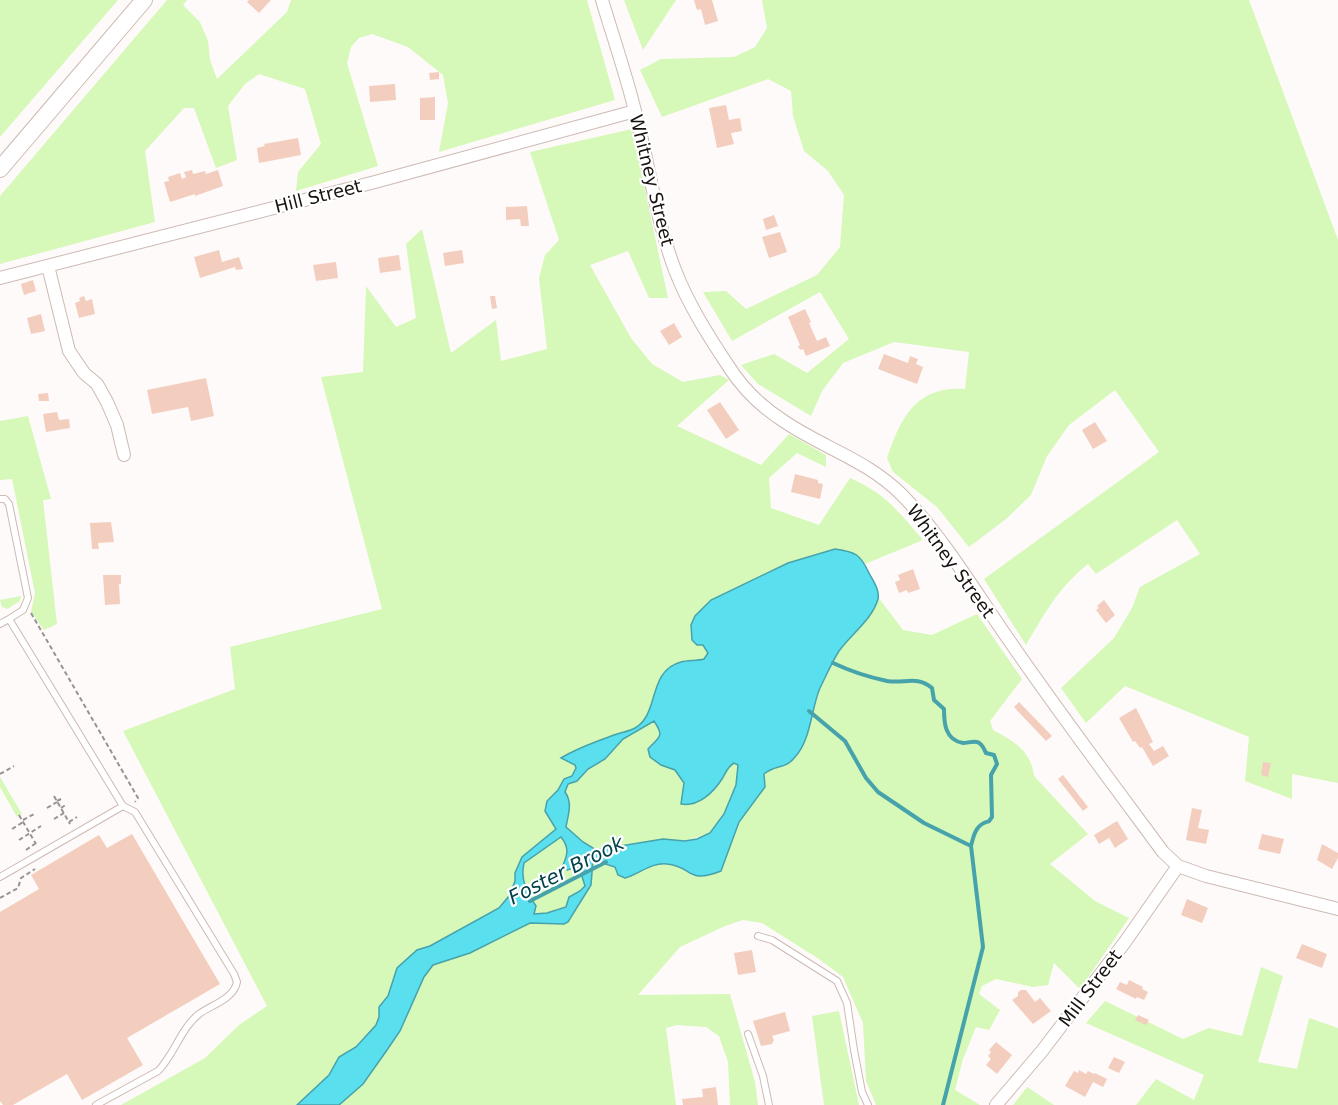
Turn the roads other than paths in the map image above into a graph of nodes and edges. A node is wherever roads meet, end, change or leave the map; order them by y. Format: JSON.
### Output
{"nodes":[{"id":1,"x":144,"y":0,"type":"edge"},
{"id":2,"x":602,"y":0,"type":"edge"},
{"id":3,"x":635,"y":111,"type":"junction"},
{"id":4,"x":0,"y":169,"type":"edge"},
{"id":5,"x":48,"y":266,"type":"junction"},
{"id":6,"x":0,"y":278,"type":"edge"},
{"id":7,"x":124,"y":455,"type":"dead end"},
{"id":8,"x":0,"y":499,"type":"edge"},
{"id":9,"x":9,"y":619,"type":"junction"},
{"id":10,"x":0,"y":624,"type":"edge"},
{"id":11,"x":123,"y":806,"type":"junction"},
{"id":12,"x":1178,"y":866,"type":"junction"},
{"id":13,"x":0,"y":877,"type":"edge"},
{"id":14,"x":1338,"y":909,"type":"edge"},
{"id":15,"x":758,"y":936,"type":"dead end"},
{"id":16,"x":748,"y":1034,"type":"dead end"},
{"id":17,"x":96,"y":1105,"type":"edge"},
{"id":18,"x":769,"y":1105,"type":"edge"},
{"id":19,"x":868,"y":1105,"type":"edge"},
{"id":20,"x":996,"y":1105,"type":"edge"}],
"edges":[{"from":1,"to":4,"type":"main road"},
{"from":2,"to":3,"type":"street","name":"Whitney Street"},
{"from":3,"to":5,"type":"street","name":"Hill Street"},
{"from":3,"to":12,"type":"street","name":"Whitney Street"},
{"from":5,"to":6,"type":"street","name":"Hill Street"},
{"from":5,"to":7,"type":"street"},
{"from":8,"to":9,"type":"lane"},
{"from":9,"to":10,"type":"lane"},
{"from":9,"to":11,"type":"lane"},
{"from":11,"to":13,"type":"lane"},
{"from":11,"to":17,"type":"lane"},
{"from":12,"to":14,"type":"street","name":"Whitney Street"},
{"from":12,"to":20,"type":"street","name":"Mill Street"},
{"from":15,"to":19,"type":"lane"},
{"from":16,"to":18,"type":"lane"}]}
